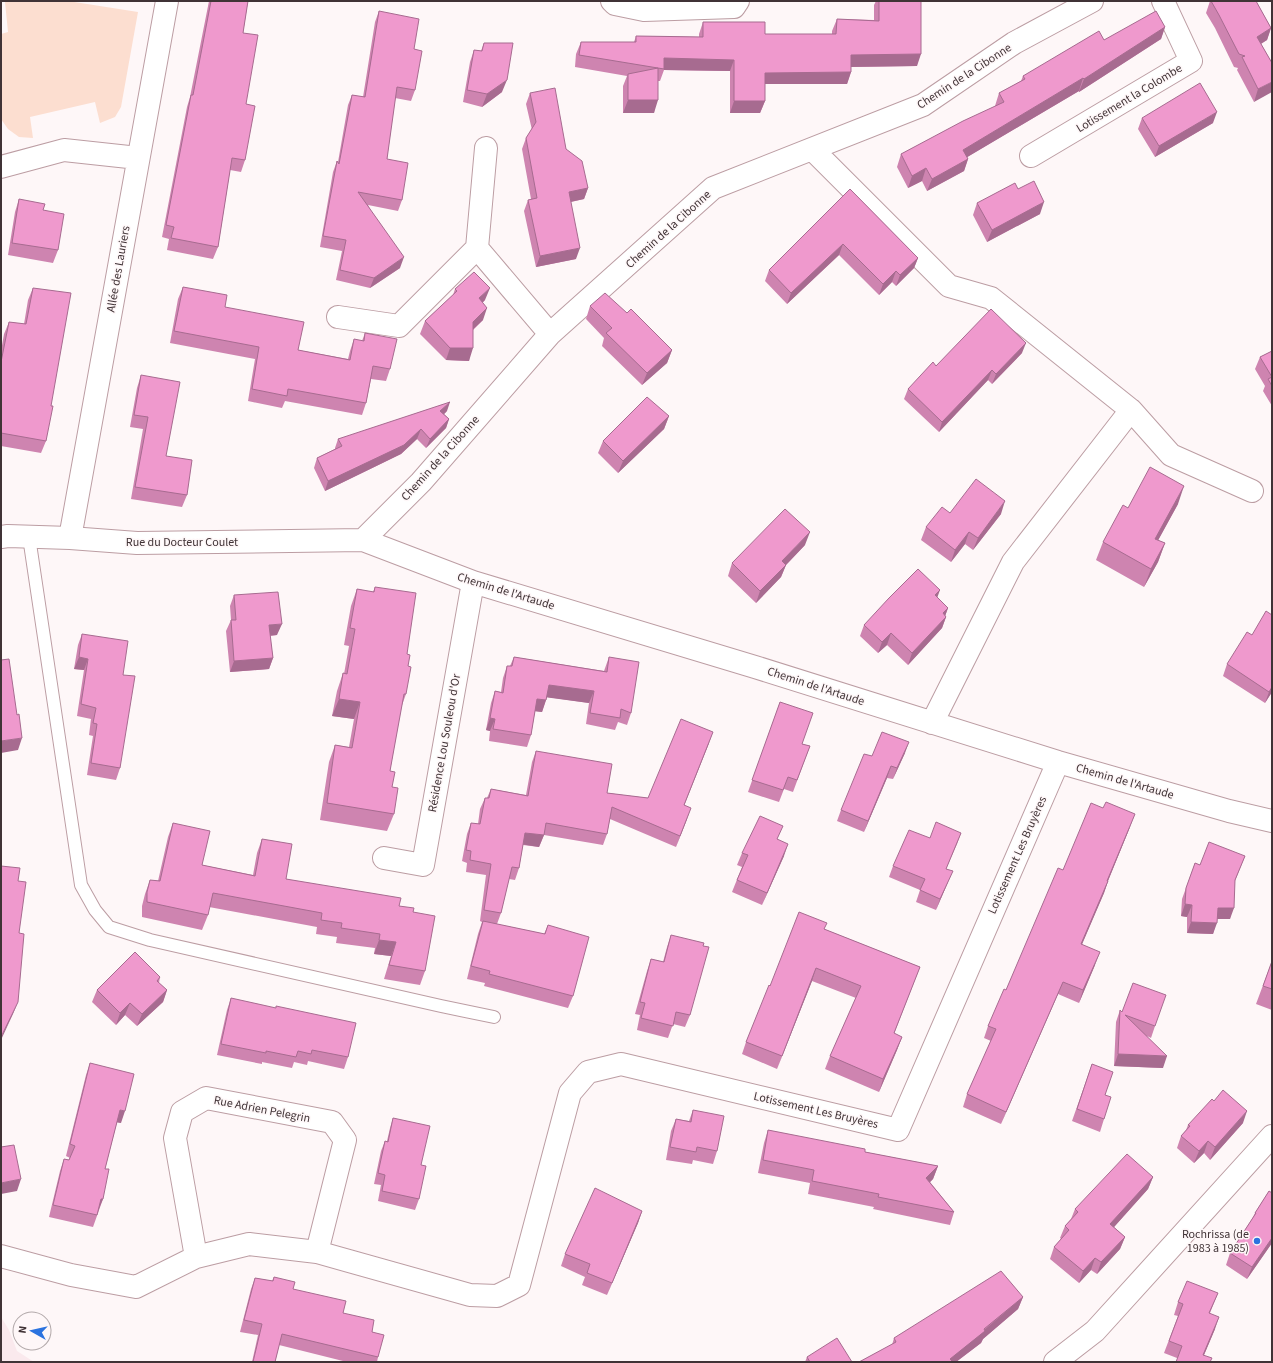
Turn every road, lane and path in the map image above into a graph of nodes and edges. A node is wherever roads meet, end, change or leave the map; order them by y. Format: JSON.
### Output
{"nodes":[{"id":1,"x":167,"y":1,"type":"edge"},
{"id":2,"x":612,"y":1,"type":"edge"},
{"id":3,"x":738,"y":1,"type":"edge"},
{"id":4,"x":1092,"y":1,"type":"edge"},
{"id":5,"x":1163,"y":1,"type":"edge"},
{"id":6,"x":486,"y":148,"type":"dead end"},
{"id":7,"x":812,"y":149,"type":"junction"},
{"id":8,"x":1031,"y":156,"type":"dead end"},
{"id":9,"x":138,"y":158,"type":"junction"},
{"id":10,"x":1,"y":166,"type":"edge"},
{"id":11,"x":477,"y":248,"type":"junction"},
{"id":12,"x":338,"y":317,"type":"dead end"},
{"id":13,"x":550,"y":334,"type":"junction"},
{"id":14,"x":1131,"y":410,"type":"junction"},
{"id":15,"x":1252,"y":491,"type":"dead end"},
{"id":16,"x":1,"y":537,"type":"edge"},
{"id":17,"x":28,"y":537,"type":"junction"},
{"id":18,"x":70,"y":538,"type":"junction"},
{"id":19,"x":363,"y":540,"type":"junction"},
{"id":20,"x":473,"y":582,"type":"junction"},
{"id":21,"x":932,"y":723,"type":"junction"},
{"id":22,"x":1058,"y":762,"type":"junction"},
{"id":23,"x":1272,"y":821,"type":"edge"},
{"id":24,"x":384,"y":858,"type":"dead end"},
{"id":25,"x":494,"y":1017,"type":"dead end"},
{"id":26,"x":1272,"y":1136,"type":"edge"},
{"id":27,"x":317,"y":1252,"type":"junction"},
{"id":28,"x":1,"y":1256,"type":"edge"},
{"id":29,"x":196,"y":1257,"type":"junction"},
{"id":30,"x":1055,"y":1362,"type":"edge"}],
"edges":[{"from":1,"to":9,"type":"street","name":"Allée des Lauriers"},
{"from":2,"to":3,"type":"street"},
{"from":4,"to":7,"type":"street","name":"Chemin de la Cibonne"},
{"from":5,"to":8,"type":"street","name":"Lotissement la Colombe"},
{"from":6,"to":11,"type":"street"},
{"from":7,"to":13,"type":"street","name":"Chemin de la Cibonne"},
{"from":7,"to":14,"type":"street"},
{"from":9,"to":10,"type":"street"},
{"from":9,"to":18,"type":"street","name":"Allée des Lauriers"},
{"from":11,"to":12,"type":"street"},
{"from":11,"to":13,"type":"street"},
{"from":13,"to":19,"type":"street","name":"Chemin de la Cibonne"},
{"from":14,"to":15,"type":"street"},
{"from":14,"to":21,"type":"street"},
{"from":16,"to":17,"type":"street","name":"Rue du Docteur Coulet"},
{"from":17,"to":18,"type":"street","name":"Rue du Docteur Coulet"},
{"from":17,"to":25,"type":"lane"},
{"from":18,"to":19,"type":"street","name":"Rue du Docteur Coulet"},
{"from":19,"to":20,"type":"street","name":"Chemin de l'Artaude"},
{"from":20,"to":21,"type":"street","name":"Chemin de l'Artaude"},
{"from":20,"to":24,"type":"street","name":"Résidence Lou Souleou d'Or"},
{"from":21,"to":22,"type":"street","name":"Chemin de l'Artaude"},
{"from":22,"to":23,"type":"street","name":"Chemin de l'Artaude"},
{"from":22,"to":27,"type":"street","name":"Lotissement Les Bruyères"},
{"from":26,"to":30,"type":"street"},
{"from":27,"to":29,"type":"street"},
{"from":27,"to":29,"type":"street","name":"Rue Adrien Pelegrin"},
{"from":28,"to":29,"type":"street"}]}
